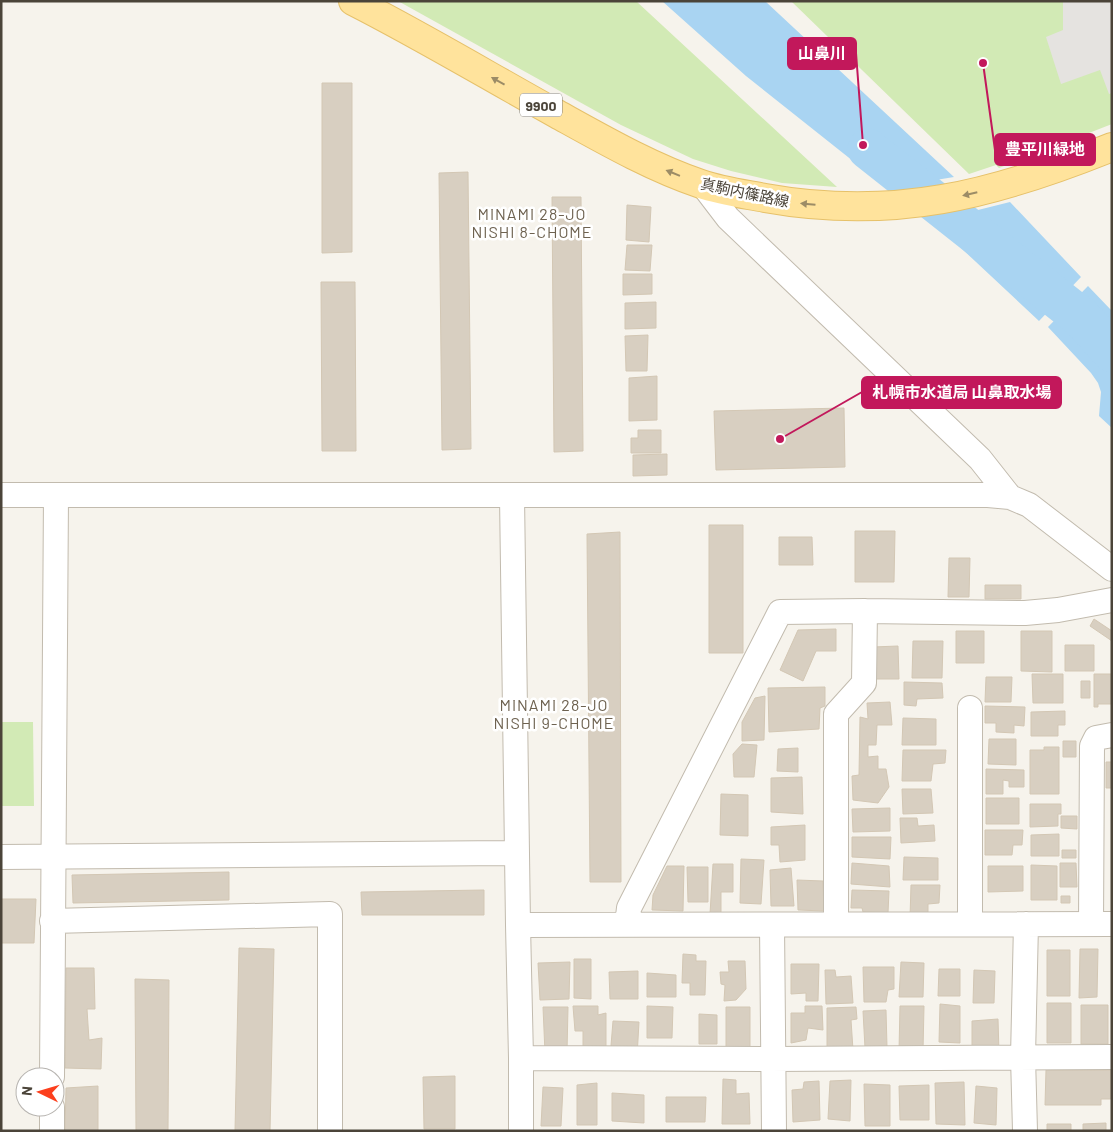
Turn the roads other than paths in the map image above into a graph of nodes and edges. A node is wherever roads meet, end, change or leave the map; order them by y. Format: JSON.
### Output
{"nodes":[{"id":1,"x":353,"y":1,"type":"edge"},
{"id":2,"x":1112,"y":147,"type":"edge"},
{"id":3,"x":702,"y":184,"type":"junction"},
{"id":4,"x":1,"y":495,"type":"edge"},
{"id":5,"x":56,"y":495,"type":"junction"},
{"id":6,"x":512,"y":496,"type":"junction"},
{"id":7,"x":1010,"y":497,"type":"junction"},
{"id":8,"x":1112,"y":569,"type":"edge"},
{"id":9,"x":1112,"y":600,"type":"edge"},
{"id":10,"x":865,"y":611,"type":"junction"},
{"id":11,"x":970,"y":708,"type":"dead end"},
{"id":12,"x":1112,"y":735,"type":"edge"},
{"id":13,"x":517,"y":853,"type":"junction"},
{"id":14,"x":53,"y":856,"type":"junction"},
{"id":15,"x":1,"y":857,"type":"edge"},
{"id":16,"x":52,"y":921,"type":"junction"},
{"id":17,"x":836,"y":924,"type":"junction"},
{"id":18,"x":970,"y":924,"type":"junction"},
{"id":19,"x":1026,"y":924,"type":"junction"},
{"id":20,"x":1101,"y":924,"type":"edge"},
{"id":21,"x":518,"y":925,"type":"junction"},
{"id":22,"x":627,"y":925,"type":"junction"},
{"id":23,"x":772,"y":925,"type":"junction"},
{"id":24,"x":1024,"y":1057,"type":"junction"},
{"id":25,"x":1112,"y":1057,"type":"edge"},
{"id":26,"x":521,"y":1058,"type":"junction"},
{"id":27,"x":773,"y":1059,"type":"junction"},
{"id":28,"x":52,"y":1067,"type":"edge"},
{"id":29,"x":52,"y":1117,"type":"edge"},
{"id":30,"x":52,"y":1131,"type":"edge"},
{"id":31,"x":330,"y":1131,"type":"edge"},
{"id":32,"x":521,"y":1131,"type":"edge"},
{"id":33,"x":774,"y":1131,"type":"edge"},
{"id":34,"x":1025,"y":1131,"type":"edge"}],
"edges":[{"from":3,"to":1,"type":"main road","name":"真駒内篠路線","number":"9900","one_way":true},
{"from":2,"to":3,"type":"main road","name":"真駒内篠路線","number":"9900","one_way":true},
{"from":3,"to":7,"type":"street"},
{"from":4,"to":5,"type":"street"},
{"from":5,"to":6,"type":"street"},
{"from":5,"to":14,"type":"street"},
{"from":6,"to":7,"type":"street"},
{"from":6,"to":13,"type":"street"},
{"from":7,"to":8,"type":"street"},
{"from":9,"to":10,"type":"street"},
{"from":10,"to":17,"type":"street"},
{"from":10,"to":22,"type":"street"},
{"from":11,"to":18,"type":"street"},
{"from":12,"to":20,"type":"street"},
{"from":13,"to":14,"type":"street"},
{"from":13,"to":21,"type":"street"},
{"from":14,"to":15,"type":"street"},
{"from":14,"to":16,"type":"street"},
{"from":16,"to":28,"type":"street"},
{"from":16,"to":31,"type":"street"},
{"from":17,"to":18,"type":"street"},
{"from":17,"to":23,"type":"street"},
{"from":18,"to":19,"type":"street"},
{"from":19,"to":20,"type":"street"},
{"from":19,"to":24,"type":"street"},
{"from":21,"to":22,"type":"street"},
{"from":21,"to":26,"type":"street"},
{"from":22,"to":23,"type":"street"},
{"from":23,"to":27,"type":"street"},
{"from":24,"to":25,"type":"street"},
{"from":24,"to":27,"type":"street"},
{"from":24,"to":34,"type":"street"},
{"from":26,"to":27,"type":"street"},
{"from":26,"to":32,"type":"street"},
{"from":27,"to":33,"type":"street"},
{"from":29,"to":30,"type":"street"}]}
